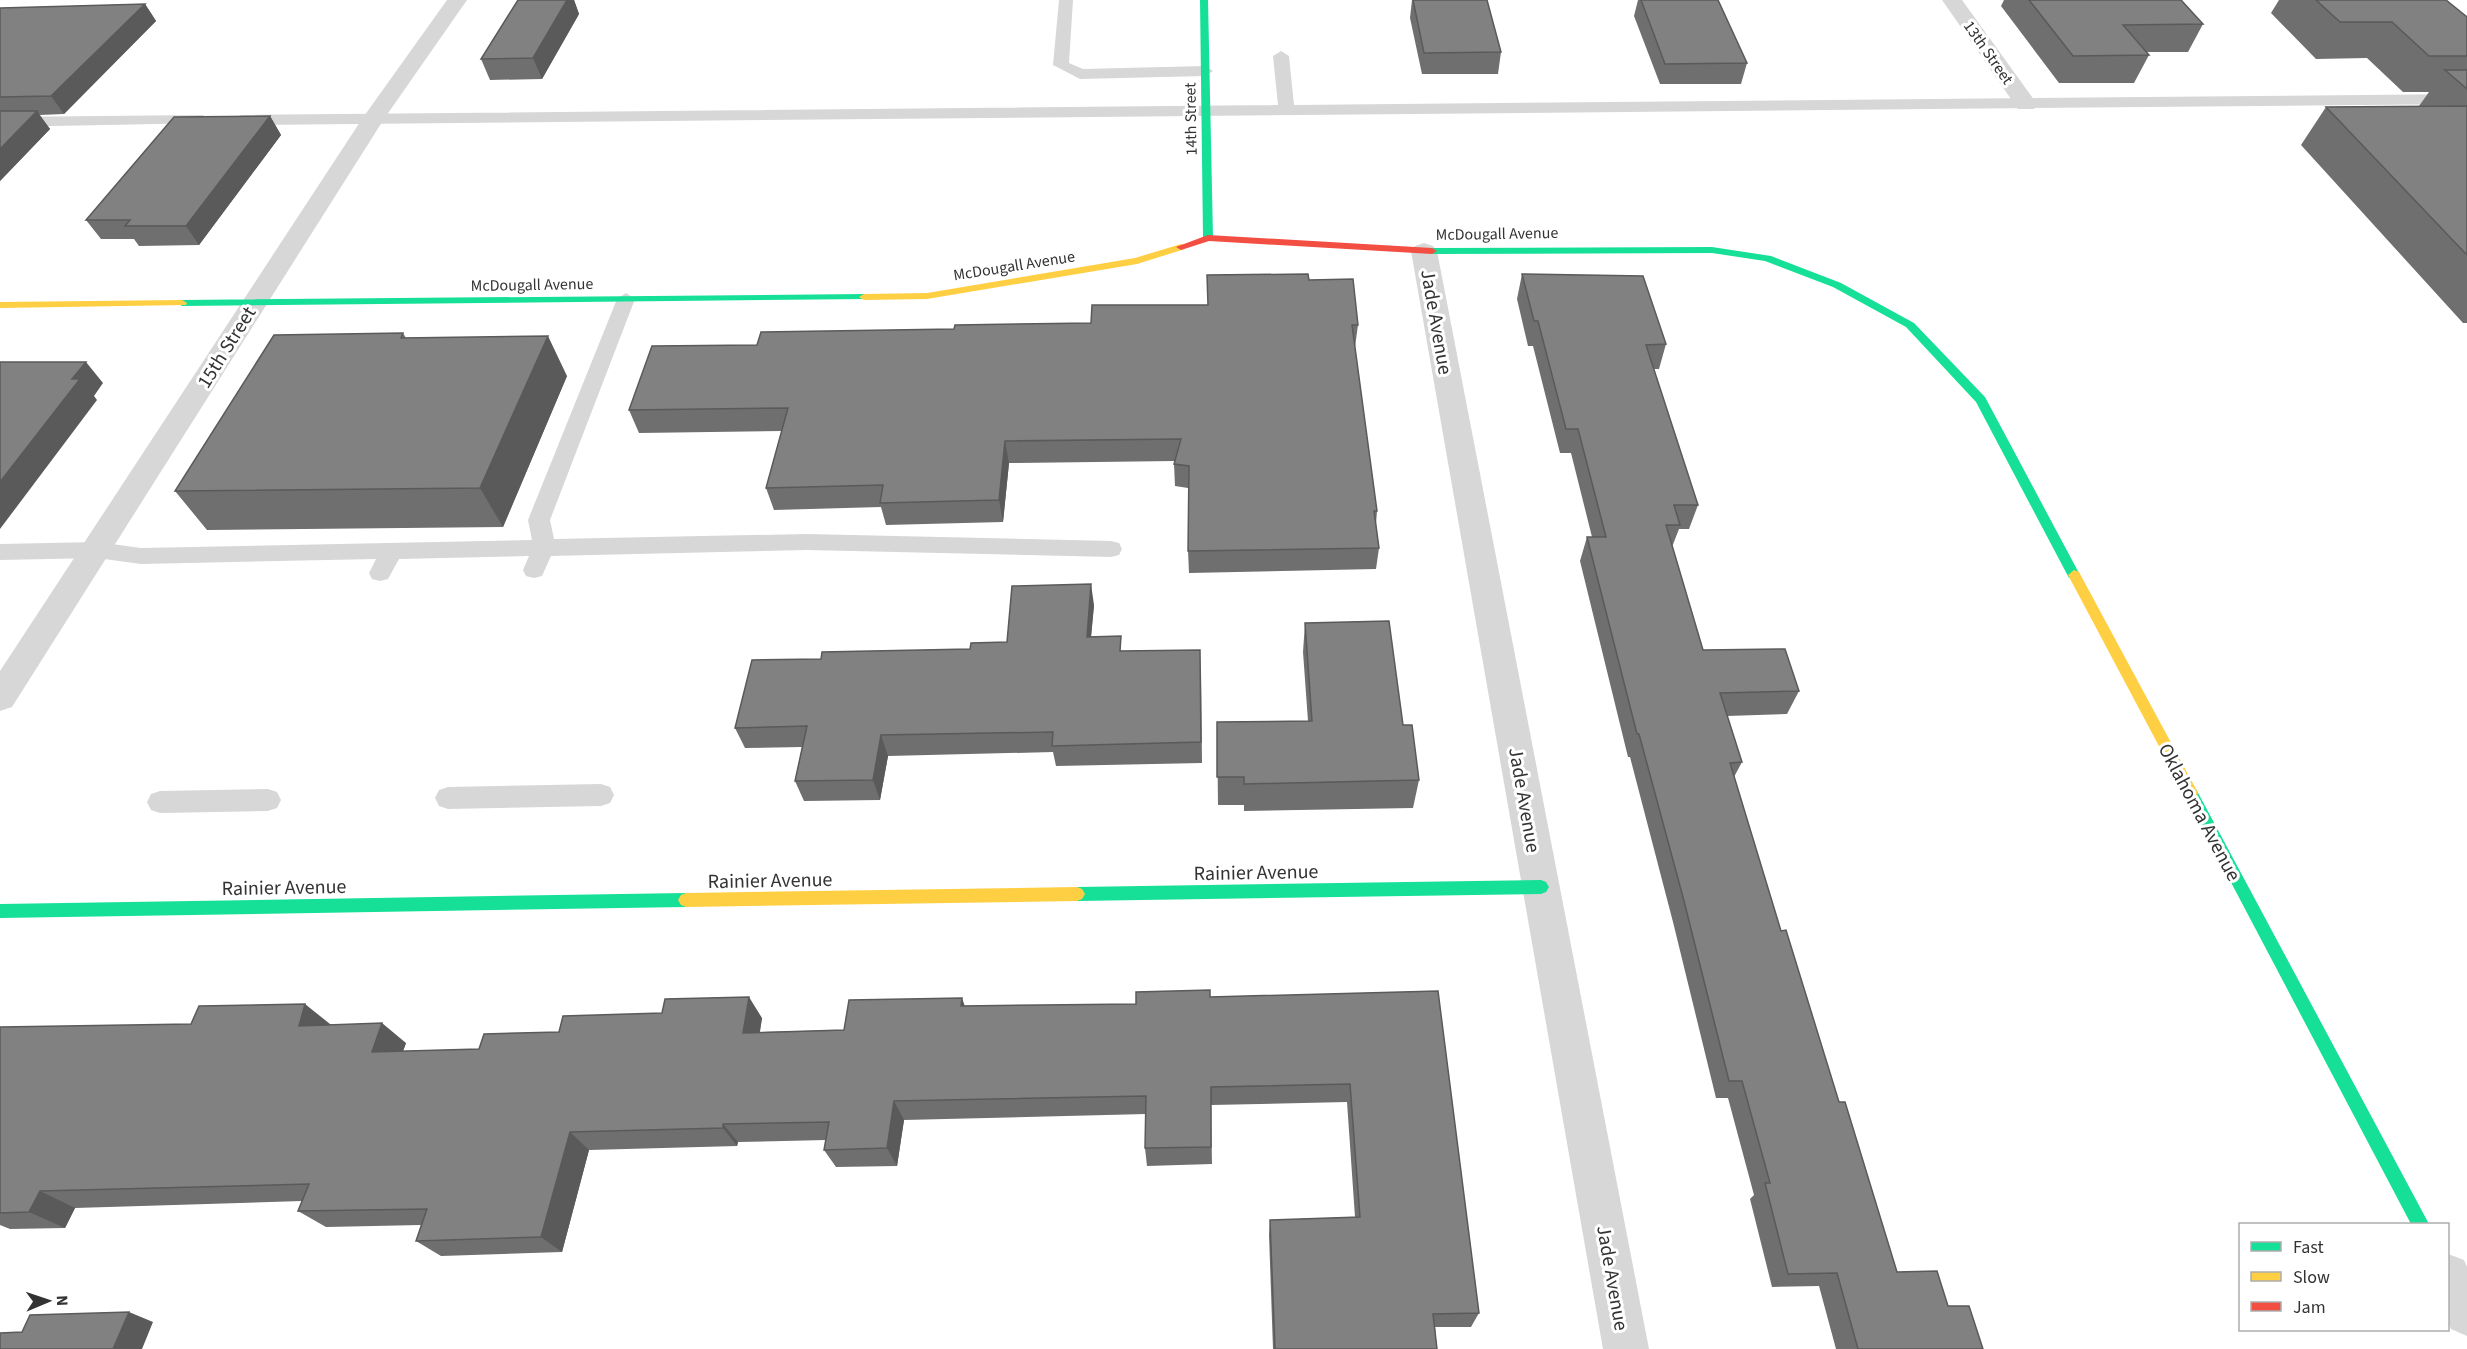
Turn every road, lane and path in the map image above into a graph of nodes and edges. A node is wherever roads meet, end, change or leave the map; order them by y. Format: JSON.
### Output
{"nodes":[{"id":1,"x":457,"y":0,"type":"edge"},
{"id":2,"x":1066,"y":0,"type":"edge"},
{"id":3,"x":1204,"y":0,"type":"edge"},
{"id":4,"x":1952,"y":0,"type":"edge"},
{"id":5,"x":1281,"y":56,"type":"dead end"},
{"id":6,"x":1205,"y":71,"type":"junction"},
{"id":7,"x":2467,"y":99,"type":"edge"},
{"id":8,"x":2026,"y":104,"type":"junction"},
{"id":9,"x":1286,"y":109,"type":"junction"},
{"id":10,"x":1206,"y":111,"type":"junction"},
{"id":11,"x":373,"y":119,"type":"junction"},
{"id":12,"x":0,"y":122,"type":"edge"},
{"id":13,"x":1208,"y":238,"type":"junction"},
{"id":14,"x":1424,"y":251,"type":"junction"},
{"id":15,"x":626,"y":299,"type":"junction"},
{"id":16,"x":254,"y":303,"type":"junction"},
{"id":17,"x":0,"y":305,"type":"edge"},
{"id":18,"x":1981,"y":400,"type":"joint"},
{"id":19,"x":682,"y":544,"type":"junction"},
{"id":20,"x":544,"y":547,"type":"junction"},
{"id":21,"x":1111,"y":549,"type":"dead end"},
{"id":22,"x":97,"y":550,"type":"junction"},
{"id":23,"x":392,"y":550,"type":"junction"},
{"id":24,"x":0,"y":552,"type":"edge"},
{"id":25,"x":674,"y":566,"type":"dead end"},
{"id":26,"x":534,"y":570,"type":"dead end"},
{"id":27,"x":380,"y":573,"type":"dead end"},
{"id":28,"x":0,"y":698,"type":"edge"},
{"id":29,"x":601,"y":795,"type":"dead end"},
{"id":30,"x":448,"y":798,"type":"dead end"},
{"id":31,"x":268,"y":800,"type":"dead end"},
{"id":32,"x":160,"y":802,"type":"dead end"},
{"id":33,"x":1541,"y":887,"type":"junction"},
{"id":34,"x":0,"y":912,"type":"edge"},
{"id":35,"x":2419,"y":1223,"type":"edge"},
{"id":36,"x":2449,"y":1278,"type":"edge"},
{"id":37,"x":2467,"y":1313,"type":"edge"},
{"id":38,"x":1626,"y":1349,"type":"edge"}],
"edges":[{"from":1,"to":11,"type":"street","name":"15th Street"},
{"from":2,"to":6,"type":"lane"},
{"from":3,"to":6,"type":"street","name":"14th Street"},
{"from":4,"to":8,"type":"street","name":"13th Street"},
{"from":5,"to":9,"type":"lane"},
{"from":6,"to":10,"type":"street","name":"14th Street"},
{"from":7,"to":8,"type":"lane"},
{"from":8,"to":9,"type":"lane"},
{"from":9,"to":10,"type":"lane"},
{"from":10,"to":11,"type":"lane"},
{"from":10,"to":13,"type":"street","name":"14th Street"},
{"from":11,"to":12,"type":"lane"},
{"from":11,"to":16,"type":"street","name":"15th Street"},
{"from":13,"to":14,"type":"street","name":"McDougall Avenue"},
{"from":13,"to":15,"type":"street","name":"McDougall Avenue"},
{"from":14,"to":18,"type":"street","name":"McDougall Avenue"},
{"from":14,"to":33,"type":"street","name":"Jade Avenue"},
{"from":15,"to":16,"type":"street","name":"McDougall Avenue"},
{"from":15,"to":20,"type":"lane"},
{"from":16,"to":17,"type":"street","name":"McDougall Avenue"},
{"from":16,"to":22,"type":"street","name":"15th Street"},
{"from":18,"to":35,"type":"street","name":"Oklahoma Avenue"},
{"from":19,"to":20,"type":"lane"},
{"from":19,"to":21,"type":"lane"},
{"from":19,"to":25,"type":"lane"},
{"from":20,"to":23,"type":"lane"},
{"from":20,"to":26,"type":"lane"},
{"from":22,"to":23,"type":"lane"},
{"from":22,"to":24,"type":"lane"},
{"from":22,"to":28,"type":"street","name":"15th Street"},
{"from":23,"to":27,"type":"lane"},
{"from":29,"to":30,"type":"lane"},
{"from":31,"to":32,"type":"lane"},
{"from":33,"to":34,"type":"street","name":"Rainier Avenue"},
{"from":33,"to":38,"type":"street","name":"Jade Avenue"},
{"from":36,"to":37,"type":"street"}]}
